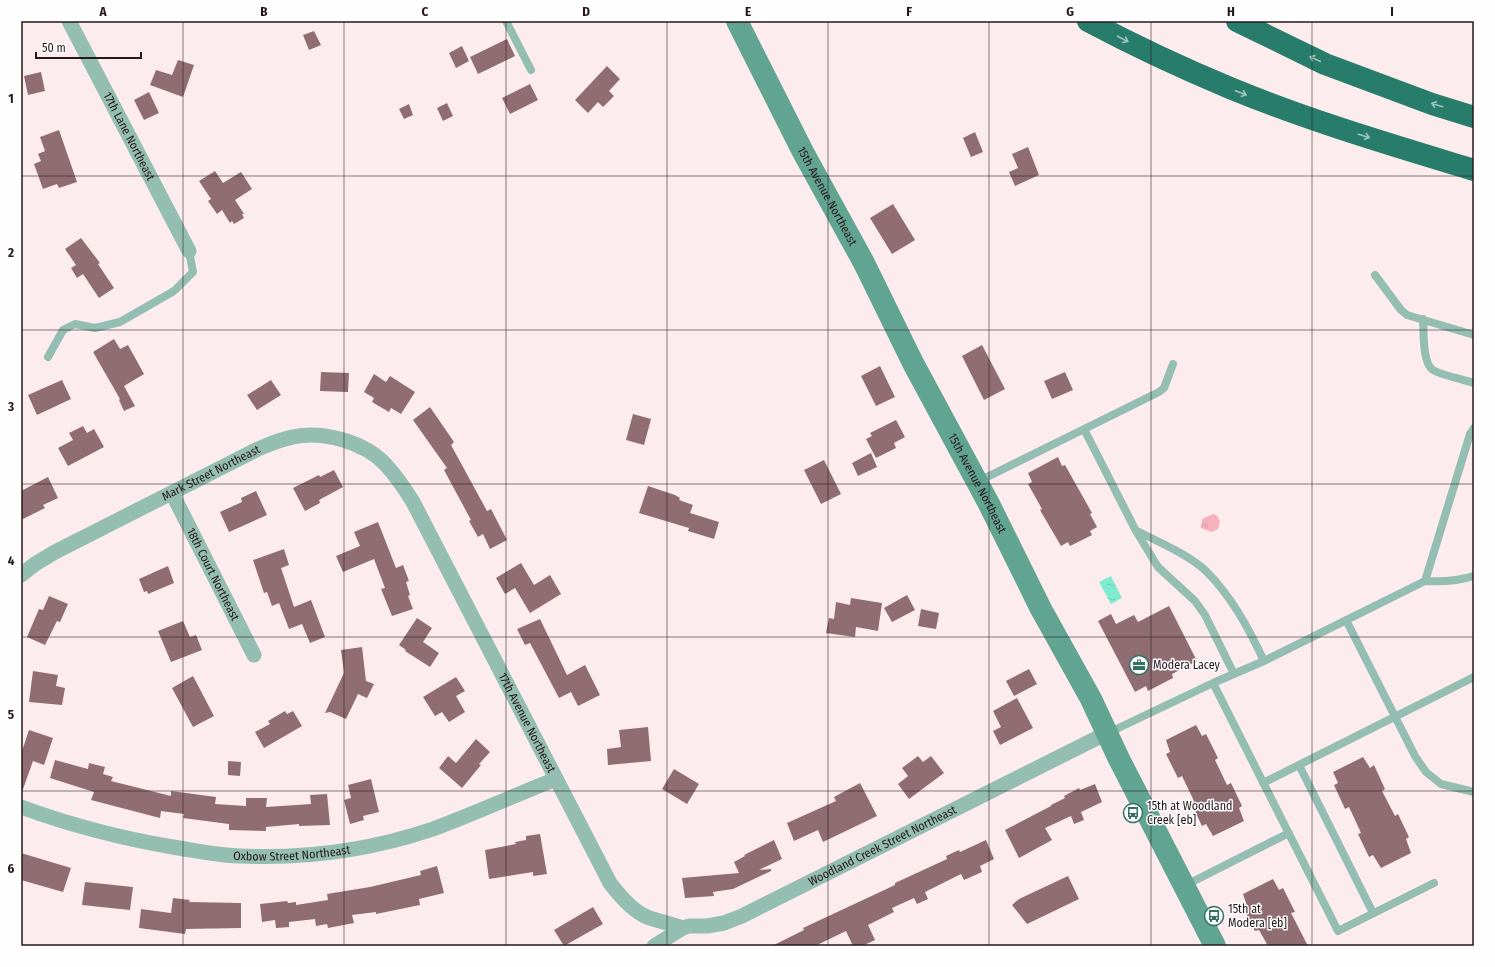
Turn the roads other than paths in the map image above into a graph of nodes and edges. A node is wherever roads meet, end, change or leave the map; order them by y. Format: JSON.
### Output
{"nodes":[{"id":1,"x":69,"y":21,"type":"edge"},
{"id":2,"x":506,"y":21,"type":"edge"},
{"id":3,"x":737,"y":21,"type":"edge"},
{"id":4,"x":1088,"y":21,"type":"edge"},
{"id":5,"x":1237,"y":21,"type":"edge"},
{"id":6,"x":531,"y":70,"type":"dead end"},
{"id":7,"x":1474,"y":117,"type":"edge"},
{"id":8,"x":1474,"y":170,"type":"edge"},
{"id":9,"x":189,"y":251,"type":"joint"},
{"id":10,"x":1375,"y":275,"type":"dead end"},
{"id":11,"x":1423,"y":319,"type":"junction"},
{"id":12,"x":1474,"y":335,"type":"edge"},
{"id":13,"x":48,"y":357,"type":"dead end"},
{"id":14,"x":1173,"y":364,"type":"dead end"},
{"id":15,"x":1474,"y":383,"type":"edge"},
{"id":16,"x":1474,"y":428,"type":"edge"},
{"id":17,"x":1084,"y":429,"type":"junction"},
{"id":18,"x":976,"y":482,"type":"junction"},
{"id":19,"x":402,"y":484,"type":"joint"},
{"id":20,"x":172,"y":493,"type":"junction"},
{"id":21,"x":1136,"y":531,"type":"junction"},
{"id":22,"x":21,"y":575,"type":"edge"},
{"id":23,"x":1474,"y":576,"type":"edge"},
{"id":24,"x":1425,"y":581,"type":"junction"},
{"id":25,"x":1346,"y":620,"type":"junction"},
{"id":26,"x":254,"y":655,"type":"dead end"},
{"id":27,"x":1264,"y":661,"type":"junction"},
{"id":28,"x":1234,"y":674,"type":"junction"},
{"id":29,"x":1474,"y":677,"type":"edge"},
{"id":30,"x":1213,"y":683,"type":"junction"},
{"id":31,"x":1395,"y":717,"type":"junction"},
{"id":32,"x":1107,"y":733,"type":"junction"},
{"id":33,"x":1299,"y":765,"type":"junction"},
{"id":34,"x":556,"y":779,"type":"junction"},
{"id":35,"x":1264,"y":783,"type":"junction"},
{"id":36,"x":1474,"y":792,"type":"edge"},
{"id":37,"x":21,"y":808,"type":"edge"},
{"id":38,"x":1289,"y":833,"type":"junction"},
{"id":39,"x":1434,"y":883,"type":"dead end"},
{"id":40,"x":1184,"y":886,"type":"junction"},
{"id":41,"x":1373,"y":913,"type":"junction"},
{"id":42,"x":683,"y":928,"type":"junction"},
{"id":43,"x":654,"y":946,"type":"edge"},
{"id":44,"x":1215,"y":946,"type":"edge"}],
"edges":[{"from":1,"to":9,"type":"street","name":"17th Lane Northeast"},
{"from":2,"to":6,"type":"lane"},
{"from":3,"to":18,"type":"street","name":"15th Avenue Northeast"},
{"from":4,"to":8,"type":"highway","one_way":true},
{"from":7,"to":5,"type":"highway","one_way":true},
{"from":9,"to":13,"type":"lane"},
{"from":10,"to":11,"type":"lane"},
{"from":11,"to":12,"type":"lane"},
{"from":11,"to":15,"type":"lane"},
{"from":14,"to":17,"type":"lane"},
{"from":16,"to":24,"type":"lane"},
{"from":17,"to":18,"type":"lane"},
{"from":17,"to":21,"type":"lane"},
{"from":18,"to":32,"type":"street","name":"15th Avenue Northeast"},
{"from":19,"to":20,"type":"street","name":"Mark Street Northeast"},
{"from":19,"to":34,"type":"street","name":"17th Avenue Northeast"},
{"from":20,"to":22,"type":"street","name":"Mark Street Northeast"},
{"from":20,"to":26,"type":"street","name":"18th Court Northeast"},
{"from":21,"to":27,"type":"lane"},
{"from":21,"to":28,"type":"lane"},
{"from":23,"to":24,"type":"lane"},
{"from":24,"to":25,"type":"lane"},
{"from":25,"to":27,"type":"lane"},
{"from":25,"to":31,"type":"lane"},
{"from":27,"to":28,"type":"lane"},
{"from":28,"to":30,"type":"lane"},
{"from":29,"to":31,"type":"lane"},
{"from":30,"to":32,"type":"lane"},
{"from":30,"to":35,"type":"lane"},
{"from":31,"to":33,"type":"lane"},
{"from":31,"to":36,"type":"lane"},
{"from":32,"to":40,"type":"street","name":"15th Avenue Northeast"},
{"from":32,"to":42,"type":"street","name":"Woodland Creek Street Northeast"},
{"from":33,"to":35,"type":"lane"},
{"from":33,"to":41,"type":"lane"},
{"from":34,"to":37,"type":"street","name":"Oxbow Street Northeast"},
{"from":34,"to":42,"type":"street","name":"17th Avenue Northeast"},
{"from":35,"to":38,"type":"lane"},
{"from":38,"to":40,"type":"lane"},
{"from":38,"to":41,"type":"lane"},
{"from":39,"to":41,"type":"lane"},
{"from":40,"to":44,"type":"street","name":"15th Avenue Northeast"},
{"from":42,"to":43,"type":"street","name":"Woodland Creek Street Northeast"}]}
